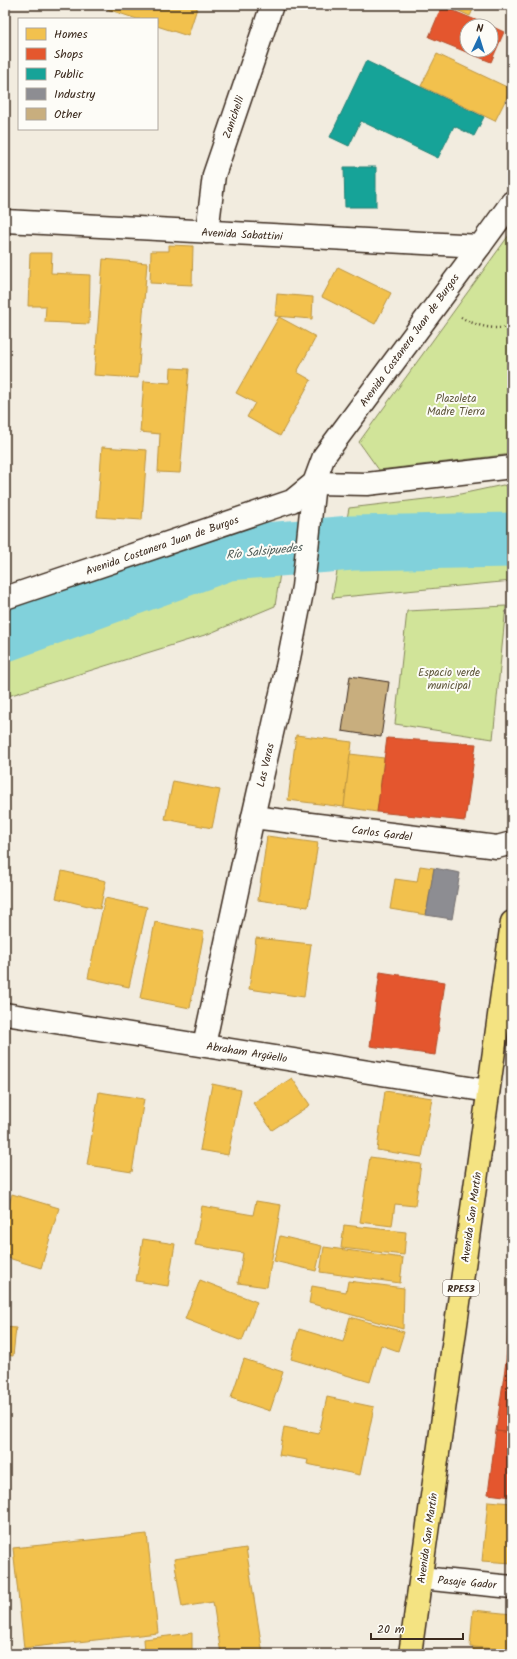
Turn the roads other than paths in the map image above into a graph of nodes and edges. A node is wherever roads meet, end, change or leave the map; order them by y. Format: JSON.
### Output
{"nodes":[{"id":1,"x":272,"y":5,"type":"edge"},
{"id":2,"x":512,"y":202,"type":"edge"},
{"id":3,"x":5,"y":221,"type":"edge"},
{"id":4,"x":207,"y":232,"type":"junction"},
{"id":5,"x":480,"y":246,"type":"junction"},
{"id":6,"x":512,"y":467,"type":"edge"},
{"id":7,"x":314,"y":483,"type":"junction"},
{"id":8,"x":5,"y":598,"type":"edge"},
{"id":9,"x":253,"y":817,"type":"junction"},
{"id":10,"x":512,"y":843,"type":"edge"},
{"id":11,"x":512,"y":922,"type":"edge"},
{"id":12,"x":5,"y":1014,"type":"edge"},
{"id":13,"x":204,"y":1045,"type":"junction"},
{"id":14,"x":488,"y":1091,"type":"junction"},
{"id":15,"x":421,"y":1578,"type":"junction"},
{"id":16,"x":512,"y":1586,"type":"edge"},
{"id":17,"x":410,"y":1654,"type":"edge"}],
"edges":[{"from":1,"to":4,"type":"street","name":"Zanichelli"},
{"from":2,"to":5,"type":"street","name":"Avenida Costanera Juan de Burgos"},
{"from":3,"to":4,"type":"street","name":"Avenida Sabattini"},
{"from":4,"to":5,"type":"street","name":"Avenida Sabattini"},
{"from":5,"to":7,"type":"street","name":"Avenida Costanera Juan de Burgos"},
{"from":6,"to":7,"type":"street"},
{"from":7,"to":8,"type":"street","name":"Avenida Costanera Juan de Burgos"},
{"from":7,"to":9,"type":"street","name":"Las Varas"},
{"from":9,"to":10,"type":"street","name":"Carlos Gardel"},
{"from":9,"to":13,"type":"street","name":"Las Varas"},
{"from":11,"to":14,"type":"main road","name":"Avenida San Martín","number":"RPE53"},
{"from":12,"to":13,"type":"street","name":"Abraham Argüello"},
{"from":13,"to":14,"type":"street","name":"Abraham Argüello"},
{"from":14,"to":15,"type":"main road","name":"Avenida San Martín","number":"RPE53"},
{"from":15,"to":16,"type":"street","name":"Pasaje Gador"},
{"from":15,"to":17,"type":"main road","name":"Avenida San Martín","number":"RPE53"}]}
